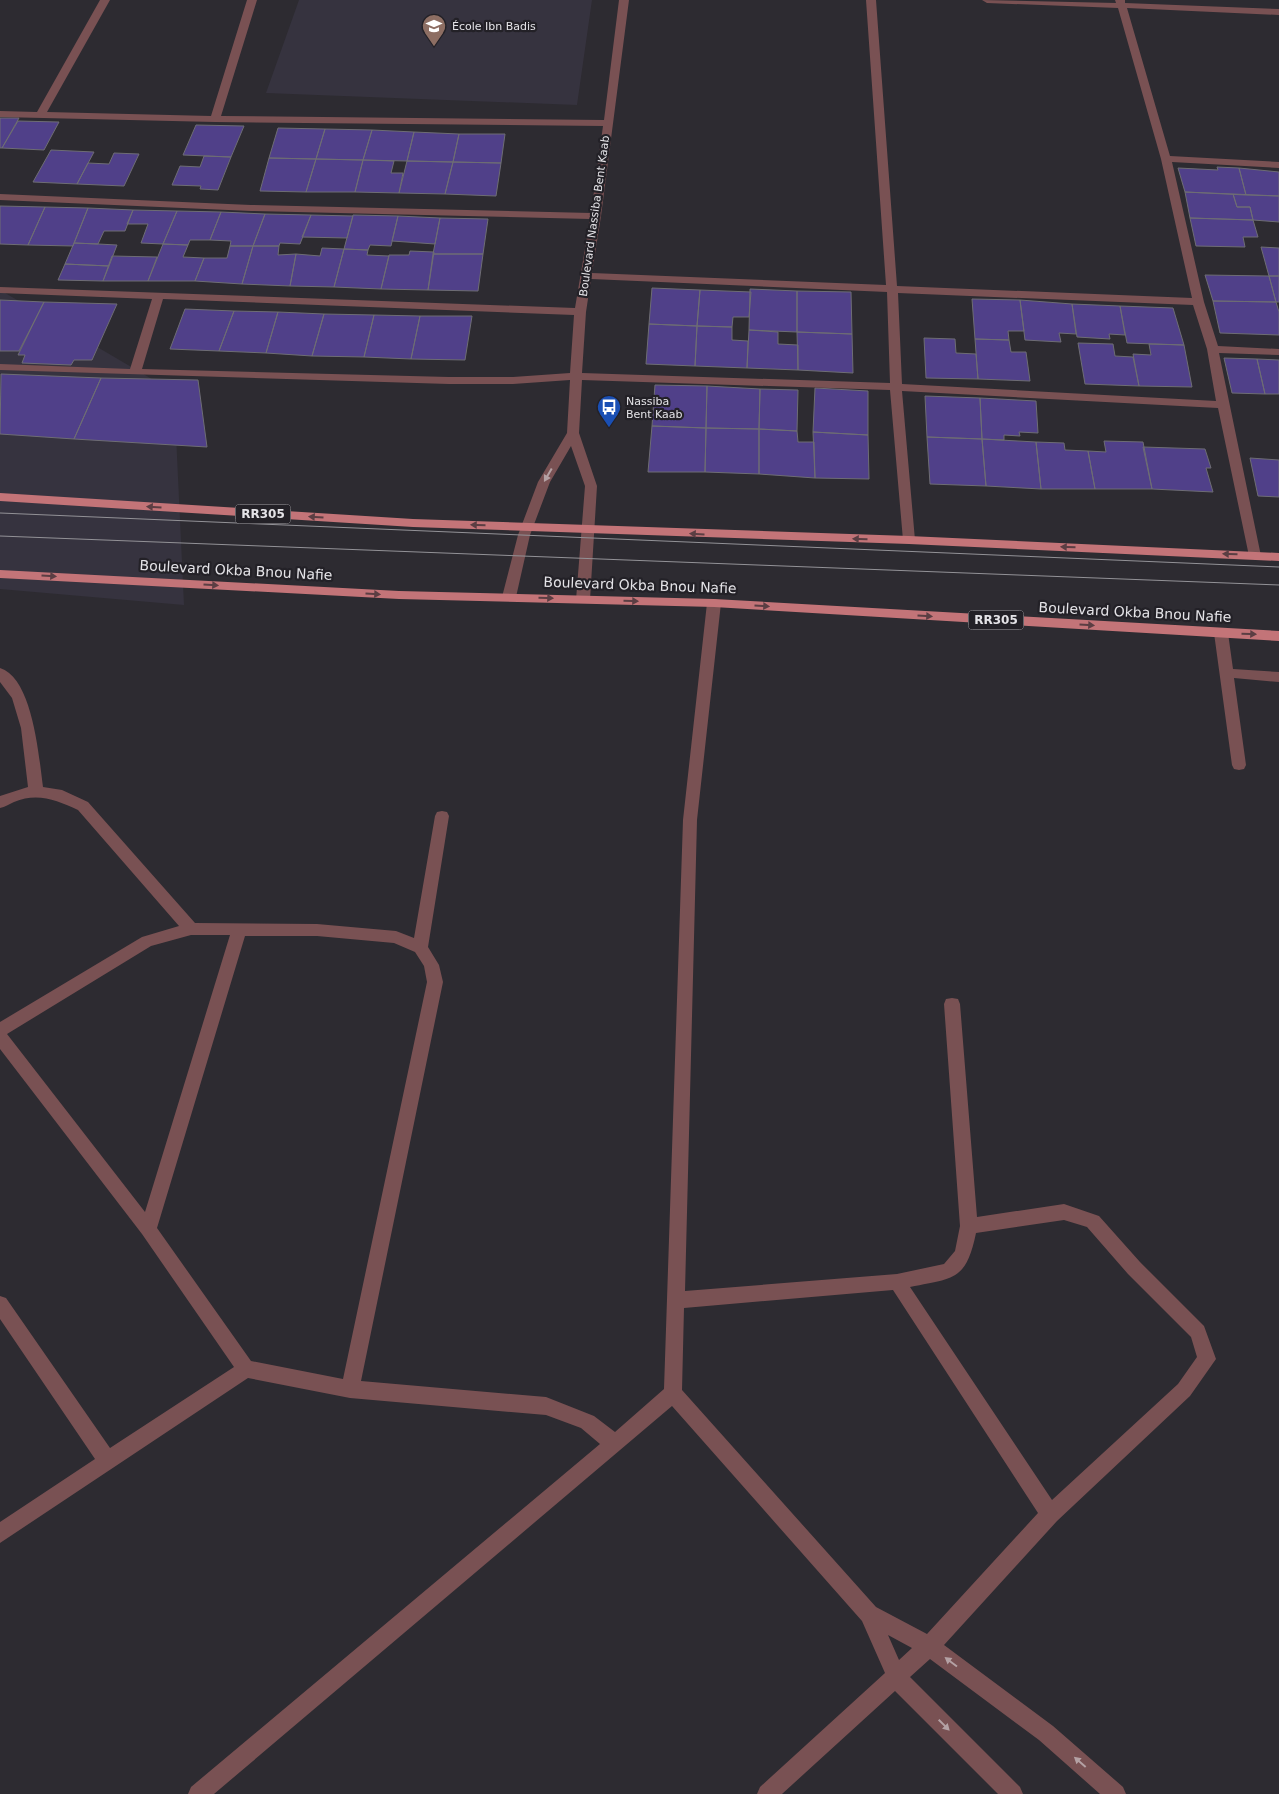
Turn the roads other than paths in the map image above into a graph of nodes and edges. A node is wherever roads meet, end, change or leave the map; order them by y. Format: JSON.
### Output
{"nodes":[{"id":1,"x":105,"y":0,"type":"edge"},
{"id":2,"x":252,"y":0,"type":"edge"},
{"id":3,"x":624,"y":0,"type":"edge"},
{"id":4,"x":870,"y":0,"type":"edge"},
{"id":5,"x":988,"y":0,"type":"edge"},
{"id":6,"x":1121,"y":3,"type":"edge"},
{"id":7,"x":1279,"y":12,"type":"edge"},
{"id":8,"x":0,"y":114,"type":"edge"},
{"id":9,"x":40,"y":115,"type":"junction"},
{"id":10,"x":215,"y":120,"type":"junction"},
{"id":11,"x":607,"y":123,"type":"junction"},
{"id":12,"x":1166,"y":159,"type":"junction"},
{"id":13,"x":1279,"y":164,"type":"edge"},
{"id":14,"x":0,"y":197,"type":"edge"},
{"id":15,"x":596,"y":216,"type":"junction"},
{"id":16,"x":587,"y":276,"type":"junction"},
{"id":17,"x":892,"y":287,"type":"junction"},
{"id":18,"x":0,"y":290,"type":"edge"},
{"id":19,"x":158,"y":297,"type":"junction"},
{"id":20,"x":1198,"y":302,"type":"junction"},
{"id":21,"x":580,"y":312,"type":"junction"},
{"id":22,"x":1213,"y":349,"type":"junction"},
{"id":23,"x":1279,"y":352,"type":"edge"},
{"id":24,"x":0,"y":367,"type":"edge"},
{"id":25,"x":135,"y":372,"type":"junction"},
{"id":26,"x":576,"y":376,"type":"junction"},
{"id":27,"x":896,"y":387,"type":"junction"},
{"id":28,"x":1223,"y":405,"type":"junction"},
{"id":29,"x":573,"y":433,"type":"junction"},
{"id":30,"x":0,"y":497,"type":"edge"},
{"id":31,"x":527,"y":526,"type":"junction"},
{"id":32,"x":588,"y":529,"type":"junction"},
{"id":33,"x":909,"y":540,"type":"junction"},
{"id":34,"x":1255,"y":556,"type":"junction"},
{"id":35,"x":1279,"y":557,"type":"edge"},
{"id":36,"x":0,"y":574,"type":"edge"},
{"id":37,"x":509,"y":597,"type":"junction"},
{"id":38,"x":582,"y":600,"type":"junction"},
{"id":39,"x":714,"y":604,"type":"junction"},
{"id":40,"x":1221,"y":633,"type":"junction"},
{"id":41,"x":1279,"y":636,"type":"edge"},
{"id":42,"x":1227,"y":673,"type":"junction"},
{"id":43,"x":0,"y":674,"type":"edge"},
{"id":44,"x":1279,"y":677,"type":"edge"},
{"id":45,"x":1239,"y":765,"type":"dead end"},
{"id":46,"x":36,"y":791,"type":"junction"},
{"id":47,"x":0,"y":803,"type":"edge"},
{"id":48,"x":442,"y":816,"type":"dead end"},
{"id":49,"x":240,"y":928,"type":"junction"},
{"id":50,"x":191,"y":929,"type":"junction"},
{"id":51,"x":420,"y":948,"type":"junction"},
{"id":52,"x":952,"y":1004,"type":"dead end"},
{"id":53,"x":0,"y":1030,"type":"edge"},
{"id":54,"x":0,"y":1037,"type":"edge"},
{"id":55,"x":969,"y":1226,"type":"junction"},
{"id":56,"x":148,"y":1229,"type":"junction"},
{"id":57,"x":897,"y":1282,"type":"junction"},
{"id":58,"x":676,"y":1300,"type":"junction"},
{"id":59,"x":0,"y":1304,"type":"edge"},
{"id":60,"x":246,"y":1369,"type":"junction"},
{"id":61,"x":350,"y":1389,"type":"junction"},
{"id":62,"x":673,"y":1393,"type":"junction"},
{"id":63,"x":615,"y":1444,"type":"junction"},
{"id":64,"x":108,"y":1461,"type":"junction"},
{"id":65,"x":1050,"y":1514,"type":"junction"},
{"id":66,"x":0,"y":1532,"type":"edge"},
{"id":67,"x":869,"y":1614,"type":"junction"},
{"id":68,"x":930,"y":1646,"type":"junction"},
{"id":69,"x":897,"y":1678,"type":"junction"},
{"id":70,"x":198,"y":1794,"type":"edge"},
{"id":71,"x":767,"y":1794,"type":"edge"},
{"id":72,"x":1013,"y":1794,"type":"edge"},
{"id":73,"x":1116,"y":1794,"type":"edge"}],
"edges":[{"from":1,"to":9,"type":"street"},
{"from":2,"to":10,"type":"street"},
{"from":3,"to":11,"type":"street","name":"Boulevard Nassiba Bent Kaab"},
{"from":4,"to":17,"type":"street"},
{"from":5,"to":6,"type":"street"},
{"from":6,"to":7,"type":"street"},
{"from":6,"to":12,"type":"street"},
{"from":8,"to":9,"type":"street"},
{"from":9,"to":10,"type":"street"},
{"from":10,"to":11,"type":"street"},
{"from":11,"to":15,"type":"street","name":"Boulevard Nassiba Bent Kaab"},
{"from":12,"to":13,"type":"street"},
{"from":12,"to":20,"type":"street"},
{"from":14,"to":15,"type":"street"},
{"from":15,"to":16,"type":"street","name":"Boulevard Nassiba Bent Kaab"},
{"from":16,"to":17,"type":"street"},
{"from":16,"to":21,"type":"street","name":"Boulevard Nassiba Bent Kaab"},
{"from":17,"to":20,"type":"street"},
{"from":17,"to":27,"type":"street"},
{"from":18,"to":19,"type":"street"},
{"from":19,"to":21,"type":"street"},
{"from":19,"to":25,"type":"street"},
{"from":20,"to":22,"type":"street"},
{"from":21,"to":26,"type":"street","name":"Boulevard Nassiba Bent Kaab"},
{"from":22,"to":23,"type":"street"},
{"from":22,"to":28,"type":"street"},
{"from":24,"to":25,"type":"street"},
{"from":25,"to":26,"type":"street"},
{"from":26,"to":27,"type":"street"},
{"from":26,"to":29,"type":"street","name":"Boulevard Nassiba Bent Kaab"},
{"from":27,"to":28,"type":"street"},
{"from":27,"to":33,"type":"street"},
{"from":28,"to":34,"type":"street"},
{"from":29,"to":31,"type":"street","name":"Boulevard Nassiba Bent Kaab","one_way":true},
{"from":29,"to":32,"type":"street","name":"Boulevard Nassiba Bent Kaab"},
{"from":31,"to":30,"type":"main road","number":"RR305","one_way":true},
{"from":31,"to":32,"type":"main road","number":"RR305"},
{"from":31,"to":37,"type":"street","name":"Boulevard Nassiba Bent Kaab"},
{"from":33,"to":32,"type":"main road","number":"RR305","one_way":true},
{"from":32,"to":38,"type":"street","name":"Boulevard Nassiba Bent Kaab"},
{"from":34,"to":33,"type":"main road","number":"RR305","one_way":true},
{"from":34,"to":35,"type":"main road","number":"RR305"},
{"from":36,"to":37,"type":"main road","name":"Boulevard Okba Bnou Nafie","number":"RR305","one_way":true},
{"from":37,"to":38,"type":"main road","name":"Boulevard Okba Bnou Nafie","number":"RR305","one_way":true},
{"from":38,"to":39,"type":"main road","name":"Boulevard Okba Bnou Nafie","number":"RR305","one_way":true},
{"from":39,"to":40,"type":"main road","name":"Boulevard Okba Bnou Nafie","number":"RR305","one_way":true},
{"from":39,"to":58,"type":"street"},
{"from":40,"to":41,"type":"main road","name":"Boulevard Okba Bnou Nafie","number":"RR305","one_way":true},
{"from":40,"to":42,"type":"street"},
{"from":42,"to":44,"type":"street"},
{"from":42,"to":45,"type":"street"},
{"from":43,"to":46,"type":"street"},
{"from":46,"to":47,"type":"street"},
{"from":46,"to":50,"type":"street"},
{"from":48,"to":51,"type":"street"},
{"from":49,"to":50,"type":"street"},
{"from":49,"to":51,"type":"street"},
{"from":49,"to":56,"type":"street"},
{"from":50,"to":53,"type":"street"},
{"from":51,"to":61,"type":"street"},
{"from":52,"to":55,"type":"street"},
{"from":54,"to":56,"type":"street"},
{"from":55,"to":57,"type":"street"},
{"from":55,"to":65,"type":"street"},
{"from":56,"to":60,"type":"street"},
{"from":57,"to":58,"type":"street"},
{"from":57,"to":65,"type":"street"},
{"from":58,"to":62,"type":"street"},
{"from":59,"to":64,"type":"street"},
{"from":60,"to":61,"type":"street"},
{"from":60,"to":64,"type":"street"},
{"from":61,"to":63,"type":"street"},
{"from":62,"to":63,"type":"street"},
{"from":62,"to":67,"type":"street"},
{"from":63,"to":70,"type":"street"},
{"from":64,"to":66,"type":"street"},
{"from":65,"to":68,"type":"street"},
{"from":67,"to":68,"type":"street"},
{"from":67,"to":69,"type":"street"},
{"from":68,"to":69,"type":"street"},
{"from":73,"to":68,"type":"street","one_way":true},
{"from":69,"to":71,"type":"street"},
{"from":69,"to":72,"type":"street","one_way":true}]}
